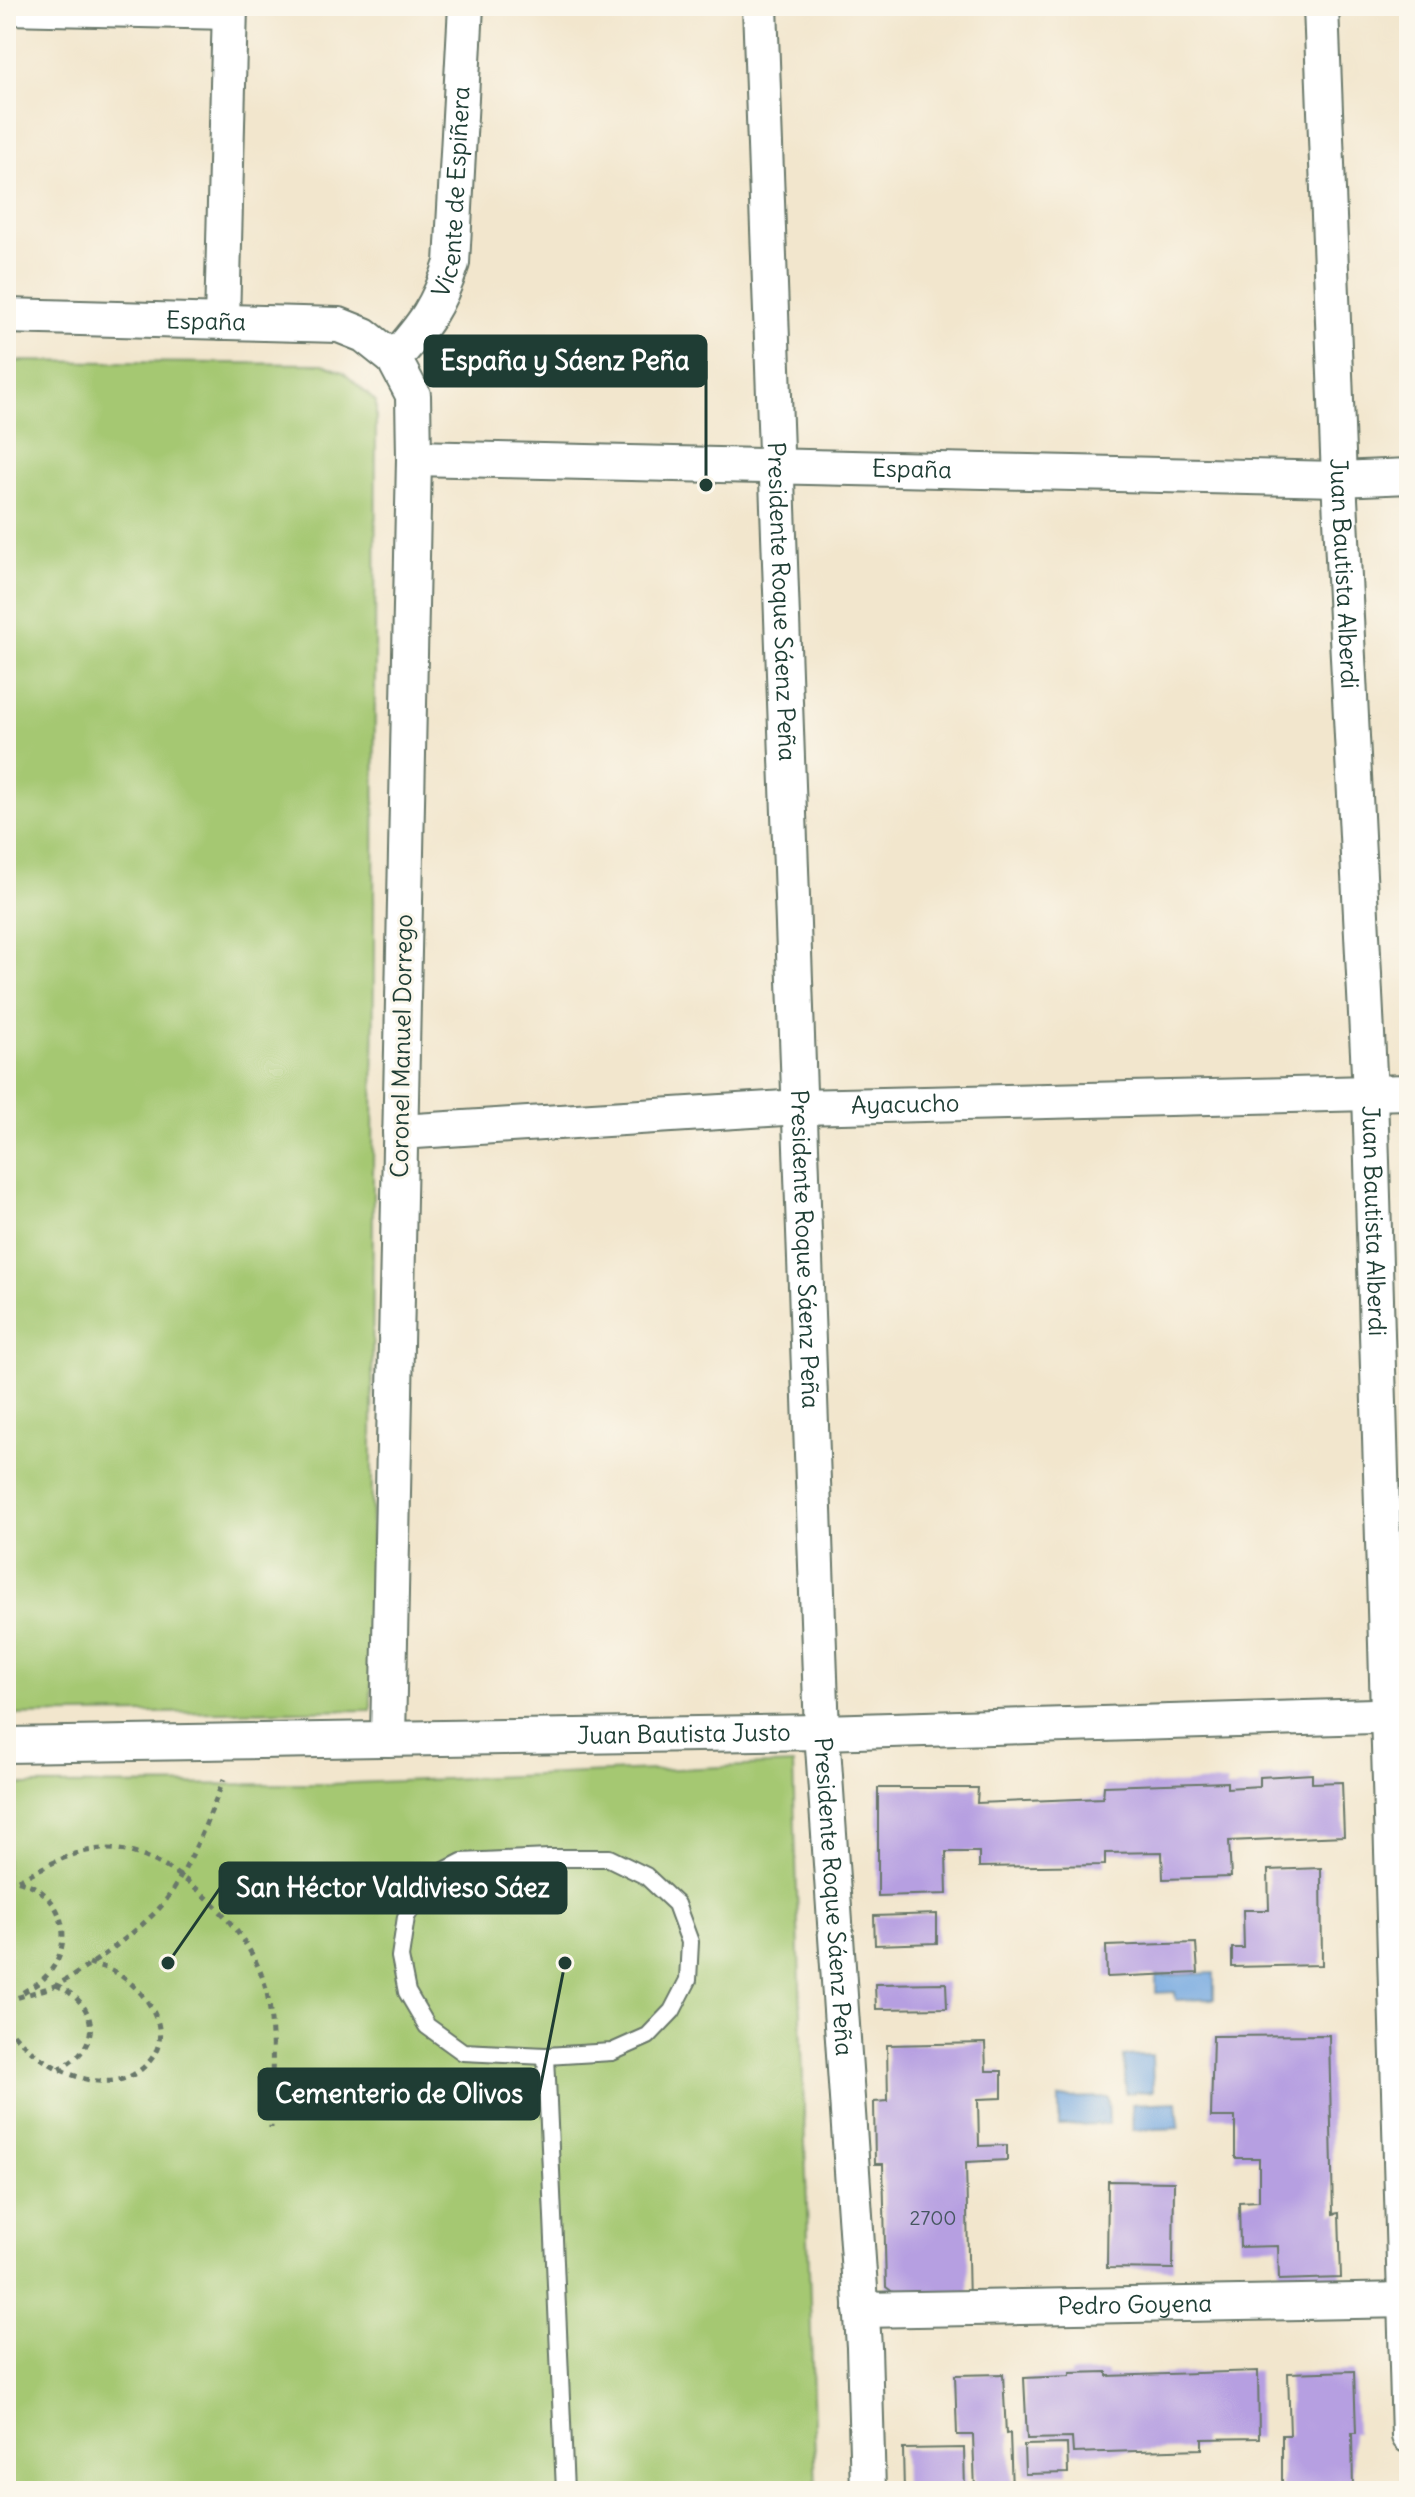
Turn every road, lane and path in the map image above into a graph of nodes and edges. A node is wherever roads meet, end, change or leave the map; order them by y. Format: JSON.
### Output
{"nodes":[{"id":1,"x":466,"y":6,"type":"edge"},
{"id":2,"x":760,"y":6,"type":"edge"},
{"id":3,"x":1321,"y":6,"type":"edge"},
{"id":4,"x":6,"y":7,"type":"edge"},
{"id":5,"x":230,"y":9,"type":"edge"},
{"id":6,"x":6,"y":316,"type":"edge"},
{"id":7,"x":222,"y":322,"type":"junction"},
{"id":8,"x":394,"y":359,"type":"junction"},
{"id":9,"x":414,"y":458,"type":"junction"},
{"id":10,"x":775,"y":465,"type":"junction"},
{"id":11,"x":1409,"y":476,"type":"edge"},
{"id":12,"x":1339,"y":479,"type":"junction"},
{"id":13,"x":1409,"y":1092,"type":"edge"},
{"id":14,"x":1370,"y":1093,"type":"junction"},
{"id":15,"x":800,"y":1107,"type":"junction"},
{"id":16,"x":400,"y":1132,"type":"junction"},
{"id":17,"x":1398,"y":1715,"type":"edge"},
{"id":18,"x":822,"y":1732,"type":"junction"},
{"id":19,"x":388,"y":1739,"type":"junction"},
{"id":20,"x":240,"y":1741,"type":"junction"},
{"id":21,"x":6,"y":1745,"type":"edge"},
{"id":22,"x":179,"y":1877,"type":"junction"},
{"id":23,"x":6,"y":1879,"type":"edge"},
{"id":24,"x":18,"y":1880,"type":"junction"},
{"id":25,"x":89,"y":1963,"type":"junction"},
{"id":26,"x":56,"y":1985,"type":"junction"},
{"id":27,"x":10,"y":1998,"type":"edge"},
{"id":28,"x":6,"y":2024,"type":"edge"},
{"id":29,"x":546,"y":2056,"type":"junction"},
{"id":30,"x":58,"y":2069,"type":"junction"},
{"id":31,"x":271,"y":2128,"type":"dead end"},
{"id":32,"x":1407,"y":2300,"type":"edge"},
{"id":33,"x":861,"y":2310,"type":"junction"},
{"id":34,"x":1409,"y":2436,"type":"edge"},
{"id":35,"x":565,"y":2491,"type":"edge"},
{"id":36,"x":868,"y":2491,"type":"edge"}],
"edges":[{"from":1,"to":8,"type":"street","name":"Vicente de Espiñera"},
{"from":2,"to":10,"type":"street","name":"Presidente Roque Sáenz Peña"},
{"from":3,"to":12,"type":"street","name":"Juan Bautista Alberdi"},
{"from":4,"to":5,"type":"street"},
{"from":5,"to":7,"type":"street"},
{"from":6,"to":7,"type":"street","name":"España"},
{"from":7,"to":8,"type":"street","name":"España"},
{"from":8,"to":9,"type":"street","name":"Coronel Manuel Dorrego"},
{"from":9,"to":10,"type":"street","name":"España"},
{"from":9,"to":16,"type":"street","name":"Coronel Manuel Dorrego"},
{"from":10,"to":12,"type":"street","name":"España"},
{"from":10,"to":15,"type":"street","name":"Presidente Roque Sáenz Peña"},
{"from":11,"to":12,"type":"street","name":"España"},
{"from":12,"to":14,"type":"street","name":"Juan Bautista Alberdi"},
{"from":13,"to":14,"type":"street","name":"Ayacucho"},
{"from":14,"to":15,"type":"street","name":"Ayacucho"},
{"from":14,"to":17,"type":"street","name":"Juan Bautista Alberdi"},
{"from":15,"to":16,"type":"street","name":"Ayacucho"},
{"from":15,"to":18,"type":"street","name":"Presidente Roque Sáenz Peña"},
{"from":16,"to":19,"type":"street","name":"Coronel Manuel Dorrego"},
{"from":17,"to":18,"type":"street","name":"Juan Bautista Justo"},
{"from":17,"to":32,"type":"street","name":"Juan Bautista Alberdi"},
{"from":18,"to":19,"type":"street","name":"Juan Bautista Justo"},
{"from":18,"to":33,"type":"street","name":"Presidente Roque Sáenz Peña"},
{"from":19,"to":20,"type":"street","name":"Juan Bautista Justo"},
{"from":20,"to":21,"type":"street","name":"Juan Bautista Justo"},
{"from":20,"to":22,"type":"path"},
{"from":22,"to":24,"type":"path"},
{"from":22,"to":25,"type":"path"},
{"from":22,"to":31,"type":"path"},
{"from":23,"to":24,"type":"path"},
{"from":24,"to":27,"type":"path"},
{"from":25,"to":26,"type":"path"},
{"from":25,"to":30,"type":"path"},
{"from":26,"to":27,"type":"path"},
{"from":26,"to":30,"type":"path"},
{"from":28,"to":30,"type":"path"},
{"from":29,"to":29,"type":"lane"},
{"from":29,"to":35,"type":"lane"},
{"from":32,"to":33,"type":"street","name":"Pedro Goyena"},
{"from":32,"to":34,"type":"street","name":"Juan Bautista Alberdi"},
{"from":33,"to":36,"type":"street","name":"Presidente Roque Sáenz Peña"}]}
